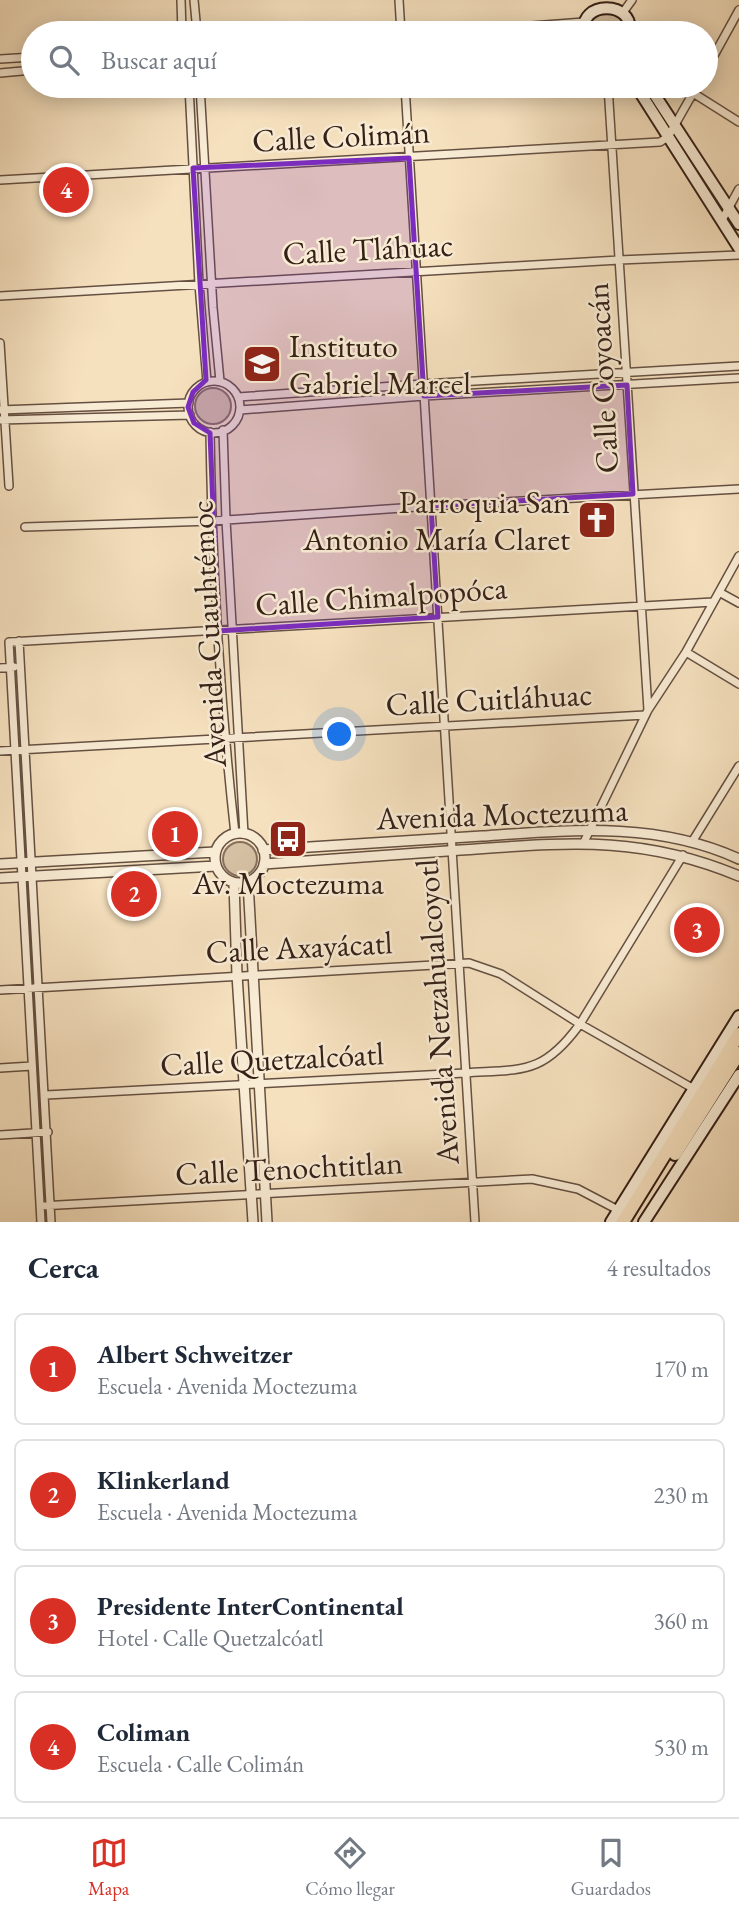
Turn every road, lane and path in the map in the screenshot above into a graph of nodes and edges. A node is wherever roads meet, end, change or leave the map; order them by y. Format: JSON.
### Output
{"nodes":[{"id":1,"x":181,"y":0,"type":"edge"},
{"id":2,"x":194,"y":0,"type":"edge"},
{"id":3,"x":399,"y":0,"type":"edge"},
{"id":4,"x":632,"y":0,"type":"edge"},
{"id":5,"x":595,"y":3,"type":"edge"},
{"id":6,"x":739,"y":9,"type":"edge"},
{"id":7,"x":624,"y":11,"type":"junction"},
{"id":8,"x":182,"y":21,"type":"edge"},
{"id":9,"x":197,"y":21,"type":"edge"},
{"id":10,"x":400,"y":21,"type":"edge"},
{"id":11,"x":587,"y":21,"type":"edge"},
{"id":12,"x":629,"y":21,"type":"edge"},
{"id":13,"x":718,"y":48,"type":"edge"},
{"id":14,"x":21,"y":58,"type":"edge"},
{"id":15,"x":0,"y":59,"type":"edge"},
{"id":16,"x":21,"y":71,"type":"edge"},
{"id":17,"x":0,"y":73,"type":"edge"},
{"id":18,"x":190,"y":98,"type":"edge"},
{"id":19,"x":201,"y":98,"type":"edge"},
{"id":20,"x":406,"y":98,"type":"edge"},
{"id":21,"x":609,"y":98,"type":"edge"},
{"id":22,"x":644,"y":98,"type":"edge"},
{"id":23,"x":657,"y":98,"type":"edge"},
{"id":24,"x":690,"y":98,"type":"edge"},
{"id":25,"x":707,"y":98,"type":"edge"},
{"id":26,"x":739,"y":122,"type":"edge"},
{"id":27,"x":675,"y":125,"type":"junction"},
{"id":28,"x":668,"y":137,"type":"junction"},
{"id":29,"x":612,"y":145,"type":"junction"},
{"id":30,"x":409,"y":158,"type":"junction"},
{"id":31,"x":193,"y":168,"type":"junction"},
{"id":32,"x":205,"y":168,"type":"junction"},
{"id":33,"x":0,"y":180,"type":"edge"},
{"id":34,"x":739,"y":189,"type":"edge"},
{"id":35,"x":729,"y":208,"type":"junction"},
{"id":36,"x":722,"y":220,"type":"junction"},
{"id":37,"x":739,"y":224,"type":"edge"},
{"id":38,"x":739,"y":248,"type":"edge"},
{"id":39,"x":739,"y":255,"type":"edge"},
{"id":40,"x":619,"y":260,"type":"junction"},
{"id":41,"x":416,"y":271,"type":"junction"},
{"id":42,"x":212,"y":283,"type":"junction"},
{"id":43,"x":199,"y":284,"type":"junction"},
{"id":44,"x":0,"y":296,"type":"edge"},
{"id":45,"x":0,"y":343,"type":"edge"},
{"id":46,"x":739,"y":366,"type":"edge"},
{"id":47,"x":626,"y":373,"type":"junction"},
{"id":48,"x":739,"y":378,"type":"edge"},
{"id":49,"x":206,"y":382,"type":"junction"},
{"id":50,"x":220,"y":382,"type":"junction"},
{"id":51,"x":423,"y":384,"type":"junction"},
{"id":52,"x":627,"y":384,"type":"junction"},
{"id":53,"x":424,"y":396,"type":"junction"},
{"id":54,"x":238,"y":397,"type":"junction"},
{"id":55,"x":189,"y":403,"type":"junction"},
{"id":56,"x":2,"y":410,"type":"edge"},
{"id":57,"x":240,"y":410,"type":"junction"},
{"id":58,"x":190,"y":415,"type":"junction"},
{"id":59,"x":3,"y":420,"type":"edge"},
{"id":60,"x":223,"y":430,"type":"junction"},
{"id":61,"x":210,"y":432,"type":"junction"},
{"id":62,"x":9,"y":486,"type":"dead end"},
{"id":63,"x":739,"y":489,"type":"edge"},
{"id":64,"x":633,"y":494,"type":"junction"},
{"id":65,"x":431,"y":506,"type":"junction"},
{"id":66,"x":226,"y":520,"type":"junction"},
{"id":67,"x":212,"y":521,"type":"junction"},
{"id":68,"x":25,"y":527,"type":"dead end"},
{"id":69,"x":739,"y":556,"type":"edge"},
{"id":70,"x":719,"y":592,"type":"junction"},
{"id":71,"x":713,"y":601,"type":"junction"},
{"id":72,"x":739,"y":603,"type":"edge"},
{"id":73,"x":640,"y":604,"type":"junction"},
{"id":74,"x":438,"y":617,"type":"junction"},
{"id":75,"x":232,"y":630,"type":"junction"},
{"id":76,"x":218,"y":631,"type":"junction"},
{"id":77,"x":19,"y":641,"type":"junction"},
{"id":78,"x":685,"y":652,"type":"junction"},
{"id":79,"x":11,"y":667,"type":"junction"},
{"id":80,"x":21,"y":667,"type":"junction"},
{"id":81,"x":0,"y":668,"type":"edge"},
{"id":82,"x":739,"y":684,"type":"edge"},
{"id":83,"x":646,"y":712,"type":"junction"},
{"id":84,"x":444,"y":725,"type":"junction"},
{"id":85,"x":225,"y":737,"type":"junction"},
{"id":86,"x":237,"y":737,"type":"junction"},
{"id":87,"x":27,"y":749,"type":"junction"},
{"id":88,"x":15,"y":750,"type":"junction"},
{"id":89,"x":0,"y":751,"type":"edge"},
{"id":90,"x":739,"y":766,"type":"edge"},
{"id":91,"x":590,"y":829,"type":"junction"},
{"id":92,"x":240,"y":834,"type":"junction"},
{"id":93,"x":451,"y":837,"type":"junction"},
{"id":94,"x":584,"y":842,"type":"junction"},
{"id":95,"x":692,"y":842,"type":"junction"},
{"id":96,"x":263,"y":850,"type":"junction"},
{"id":97,"x":452,"y":851,"type":"junction"},
{"id":98,"x":215,"y":852,"type":"junction"},
{"id":99,"x":684,"y":855,"type":"junction"},
{"id":100,"x":739,"y":859,"type":"edge"},
{"id":101,"x":33,"y":862,"type":"junction"},
{"id":102,"x":20,"y":863,"type":"junction"},
{"id":103,"x":0,"y":864,"type":"edge"},
{"id":104,"x":264,"y":864,"type":"junction"},
{"id":105,"x":215,"y":866,"type":"junction"},
{"id":106,"x":33,"y":876,"type":"junction"},
{"id":107,"x":739,"y":876,"type":"edge"},
{"id":108,"x":21,"y":877,"type":"junction"},
{"id":109,"x":0,"y":878,"type":"edge"},
{"id":110,"x":248,"y":882,"type":"junction"},
{"id":111,"x":234,"y":883,"type":"junction"},
{"id":112,"x":459,"y":963,"type":"junction"},
{"id":113,"x":252,"y":974,"type":"junction"},
{"id":114,"x":237,"y":975,"type":"junction"},
{"id":115,"x":40,"y":988,"type":"junction"},
{"id":116,"x":27,"y":989,"type":"junction"},
{"id":117,"x":0,"y":990,"type":"edge"},
{"id":118,"x":739,"y":1016,"type":"edge"},
{"id":119,"x":580,"y":1024,"type":"junction"},
{"id":120,"x":739,"y":1034,"type":"edge"},
{"id":121,"x":739,"y":1053,"type":"edge"},
{"id":122,"x":32,"y":1066,"type":"junction"},
{"id":123,"x":0,"y":1068,"type":"edge"},
{"id":124,"x":465,"y":1073,"type":"junction"},
{"id":125,"x":739,"y":1075,"type":"edge"},
{"id":126,"x":259,"y":1085,"type":"junction"},
{"id":127,"x":246,"y":1086,"type":"junction"},
{"id":128,"x":694,"y":1088,"type":"junction"},
{"id":129,"x":46,"y":1095,"type":"junction"},
{"id":130,"x":48,"y":1132,"type":"junction"},
{"id":131,"x":35,"y":1133,"type":"junction"},
{"id":132,"x":0,"y":1135,"type":"edge"},
{"id":133,"x":472,"y":1182,"type":"junction"},
{"id":134,"x":266,"y":1194,"type":"junction"},
{"id":135,"x":252,"y":1195,"type":"junction"},
{"id":136,"x":40,"y":1206,"type":"junction"},
{"id":137,"x":50,"y":1206,"type":"junction"},
{"id":138,"x":620,"y":1216,"type":"edge"},
{"id":139,"x":41,"y":1222,"type":"edge"},
{"id":140,"x":51,"y":1222,"type":"edge"},
{"id":141,"x":253,"y":1222,"type":"edge"},
{"id":142,"x":267,"y":1222,"type":"edge"},
{"id":143,"x":475,"y":1222,"type":"edge"},
{"id":144,"x":611,"y":1222,"type":"edge"},
{"id":145,"x":631,"y":1222,"type":"edge"},
{"id":146,"x":644,"y":1222,"type":"edge"}],
"edges":[{"from":1,"to":8,"type":"street"},
{"from":2,"to":9,"type":"street"},
{"from":3,"to":10,"type":"street"},
{"from":4,"to":7,"type":"street"},
{"from":5,"to":7,"type":"main road"},
{"from":5,"to":11,"type":"main road"},
{"from":6,"to":13,"type":"street"},
{"from":7,"to":12,"type":"main road"},
{"from":14,"to":15,"type":"street"},
{"from":16,"to":17,"type":"street"},
{"from":18,"to":31,"type":"street"},
{"from":19,"to":32,"type":"street"},
{"from":20,"to":30,"type":"street","name":"Avenida Netzahualcoyotl"},
{"from":21,"to":29,"type":"street","name":"Calle Coyoacán"},
{"from":22,"to":28,"type":"main road"},
{"from":23,"to":27,"type":"main road"},
{"from":24,"to":27,"type":"street"},
{"from":25,"to":26,"type":"street"},
{"from":27,"to":28,"type":"street"},
{"from":27,"to":35,"type":"main road"},
{"from":28,"to":29,"type":"street","name":"Calle Colimán"},
{"from":28,"to":36,"type":"main road"},
{"from":29,"to":30,"type":"street","name":"Calle Colimán"},
{"from":29,"to":40,"type":"street","name":"Calle Coyoacán"},
{"from":30,"to":32,"type":"street","name":"Calle Colimán"},
{"from":30,"to":41,"type":"street","name":"Avenida Netzahualcoyotl"},
{"from":31,"to":32,"type":"street","name":"Calle Colimán"},
{"from":31,"to":33,"type":"street","name":"Calle Colimán"},
{"from":31,"to":43,"type":"street"},
{"from":32,"to":42,"type":"street"},
{"from":34,"to":35,"type":"street"},
{"from":35,"to":36,"type":"street"},
{"from":35,"to":37,"type":"main road"},
{"from":36,"to":38,"type":"main road"},
{"from":39,"to":40,"type":"street","name":"Calle Tláhuac"},
{"from":40,"to":41,"type":"street","name":"Calle Tláhuac"},
{"from":40,"to":47,"type":"street","name":"Calle Coyoacán"},
{"from":41,"to":42,"type":"street","name":"Calle Tláhuac"},
{"from":41,"to":51,"type":"street","name":"Avenida Netzahualcoyotl"},
{"from":42,"to":43,"type":"street","name":"Calle Tláhuac"},
{"from":42,"to":50,"type":"street"},
{"from":43,"to":44,"type":"street","name":"Calle Tláhuac"},
{"from":43,"to":49,"type":"street"},
{"from":45,"to":56,"type":"street"},
{"from":46,"to":47,"type":"street"},
{"from":47,"to":51,"type":"street"},
{"from":47,"to":52,"type":"street","name":"Calle Coyoacán"},
{"from":48,"to":52,"type":"street"},
{"from":49,"to":50,"type":"street"},
{"from":49,"to":55,"type":"street"},
{"from":50,"to":54,"type":"street"},
{"from":51,"to":53,"type":"street","name":"Avenida Netzahualcoyotl"},
{"from":51,"to":54,"type":"street"},
{"from":52,"to":53,"type":"street"},
{"from":52,"to":64,"type":"street","name":"Calle Coyoacán"},
{"from":53,"to":57,"type":"street"},
{"from":53,"to":65,"type":"street","name":"Avenida Netzahualcoyotl"},
{"from":54,"to":57,"type":"street"},
{"from":55,"to":56,"type":"street"},
{"from":55,"to":58,"type":"street"},
{"from":56,"to":59,"type":"street"},
{"from":57,"to":60,"type":"street"},
{"from":58,"to":59,"type":"street"},
{"from":58,"to":61,"type":"street"},
{"from":59,"to":62,"type":"street"},
{"from":60,"to":61,"type":"street"},
{"from":60,"to":66,"type":"street","name":"Avenida Cuauhtémoc"},
{"from":61,"to":67,"type":"street","name":"Avenida Cuauhtémoc"},
{"from":63,"to":64,"type":"street"},
{"from":64,"to":65,"type":"street"},
{"from":64,"to":73,"type":"street","name":"Calle Coyoacán"},
{"from":65,"to":66,"type":"street"},
{"from":65,"to":74,"type":"street","name":"Avenida Netzahualcoyotl"},
{"from":66,"to":67,"type":"street"},
{"from":66,"to":75,"type":"street","name":"Avenida Cuauhtémoc"},
{"from":67,"to":68,"type":"street"},
{"from":67,"to":76,"type":"street","name":"Avenida Cuauhtémoc"},
{"from":69,"to":70,"type":"street"},
{"from":70,"to":71,"type":"street"},
{"from":70,"to":72,"type":"street"},
{"from":71,"to":73,"type":"street","name":"Calle Chimalpopóca"},
{"from":71,"to":78,"type":"street"},
{"from":73,"to":74,"type":"street","name":"Calle Chimalpopóca"},
{"from":73,"to":83,"type":"street","name":"Calle Coyoacán"},
{"from":74,"to":75,"type":"street","name":"Calle Chimalpopóca"},
{"from":74,"to":84,"type":"street","name":"Avenida Netzahualcoyotl"},
{"from":75,"to":76,"type":"street","name":"Calle Chimalpopóca"},
{"from":75,"to":86,"type":"street","name":"Avenida Cuauhtémoc"},
{"from":76,"to":77,"type":"street","name":"Calle Chimalpopóca"},
{"from":76,"to":85,"type":"street","name":"Avenida Cuauhtémoc"},
{"from":77,"to":79,"type":"street","name":"Calle Chimalpopóca"},
{"from":77,"to":80,"type":"street"},
{"from":78,"to":82,"type":"street"},
{"from":78,"to":83,"type":"street"},
{"from":79,"to":80,"type":"street"},
{"from":79,"to":81,"type":"street"},
{"from":79,"to":88,"type":"street"},
{"from":80,"to":87,"type":"street"},
{"from":83,"to":84,"type":"street","name":"Calle Cuitláhuac"},
{"from":83,"to":91,"type":"street"},
{"from":84,"to":86,"type":"street","name":"Calle Cuitláhuac"},
{"from":84,"to":93,"type":"street","name":"Avenida Netzahualcoyotl"},
{"from":85,"to":86,"type":"street","name":"Calle Cuitláhuac"},
{"from":85,"to":87,"type":"street","name":"Calle Cuitláhuac"},
{"from":85,"to":92,"type":"street","name":"Avenida Cuauhtémoc"},
{"from":86,"to":92,"type":"street","name":"Avenida Cuauhtémoc"},
{"from":87,"to":88,"type":"street","name":"Calle Cuitláhuac"},
{"from":87,"to":101,"type":"street"},
{"from":88,"to":89,"type":"street","name":"Calle Cuitláhuac"},
{"from":88,"to":102,"type":"street"},
{"from":90,"to":95,"type":"street"},
{"from":91,"to":93,"type":"street","name":"Avenida Moctezuma"},
{"from":91,"to":94,"type":"street"},
{"from":91,"to":95,"type":"street","name":"Avenida Moctezuma"},
{"from":92,"to":96,"type":"street"},
{"from":92,"to":98,"type":"street"},
{"from":93,"to":96,"type":"street","name":"Avenida Moctezuma"},
{"from":93,"to":97,"type":"street","name":"Avenida Netzahualcoyotl"},
{"from":94,"to":97,"type":"street","name":"Avenida Moctezuma"},
{"from":94,"to":99,"type":"street","name":"Avenida Moctezuma"},
{"from":95,"to":100,"type":"street","name":"Avenida Moctezuma"},
{"from":96,"to":104,"type":"street"},
{"from":97,"to":104,"type":"street","name":"Avenida Moctezuma"},
{"from":97,"to":112,"type":"street","name":"Avenida Netzahualcoyotl"},
{"from":98,"to":101,"type":"street"},
{"from":98,"to":105,"type":"street"},
{"from":99,"to":107,"type":"street","name":"Avenida Moctezuma"},
{"from":99,"to":119,"type":"street","name":"Calle Quetzalcóatl"},
{"from":101,"to":102,"type":"street"},
{"from":101,"to":106,"type":"street"},
{"from":102,"to":103,"type":"street"},
{"from":102,"to":108,"type":"street"},
{"from":104,"to":110,"type":"street"},
{"from":105,"to":106,"type":"street"},
{"from":105,"to":111,"type":"street"},
{"from":106,"to":108,"type":"street"},
{"from":106,"to":115,"type":"street"},
{"from":108,"to":109,"type":"street"},
{"from":108,"to":116,"type":"street"},
{"from":110,"to":111,"type":"street"},
{"from":110,"to":113,"type":"street"},
{"from":111,"to":114,"type":"street"},
{"from":112,"to":113,"type":"street","name":"Calle Axayácatl"},
{"from":112,"to":119,"type":"street","name":"Calle Axayácatl"},
{"from":112,"to":124,"type":"street","name":"Avenida Netzahualcoyotl"},
{"from":113,"to":114,"type":"street","name":"Calle Axayácatl"},
{"from":113,"to":126,"type":"street"},
{"from":114,"to":115,"type":"street","name":"Calle Axayácatl"},
{"from":114,"to":127,"type":"street"},
{"from":115,"to":116,"type":"street","name":"Calle Axayácatl"},
{"from":115,"to":129,"type":"street"},
{"from":116,"to":117,"type":"street","name":"Calle Axayácatl"},
{"from":116,"to":122,"type":"street"},
{"from":118,"to":128,"type":"main road"},
{"from":119,"to":124,"type":"street","name":"Calle Quetzalcóatl"},
{"from":119,"to":128,"type":"street","name":"Calle Axayácatl"},
{"from":120,"to":138,"type":"main road"},
{"from":121,"to":145,"type":"main road"},
{"from":122,"to":123,"type":"street"},
{"from":122,"to":131,"type":"street"},
{"from":124,"to":126,"type":"street","name":"Calle Quetzalcóatl"},
{"from":124,"to":133,"type":"street","name":"Avenida Netzahualcoyotl"},
{"from":125,"to":146,"type":"main road"},
{"from":126,"to":127,"type":"street","name":"Calle Quetzalcóatl"},
{"from":126,"to":134,"type":"street"},
{"from":127,"to":129,"type":"street","name":"Calle Quetzalcóatl"},
{"from":127,"to":135,"type":"street"},
{"from":128,"to":138,"type":"main road"},
{"from":129,"to":130,"type":"street"},
{"from":130,"to":131,"type":"street"},
{"from":130,"to":137,"type":"street"},
{"from":131,"to":132,"type":"street"},
{"from":131,"to":136,"type":"street"},
{"from":133,"to":134,"type":"street","name":"Calle Tenochtitlan"},
{"from":133,"to":138,"type":"street","name":"Calle Tenochtitlan"},
{"from":133,"to":143,"type":"street","name":"Avenida Netzahualcoyotl"},
{"from":134,"to":135,"type":"street","name":"Calle Tenochtitlan"},
{"from":134,"to":142,"type":"street"},
{"from":135,"to":137,"type":"street","name":"Calle Tenochtitlan"},
{"from":135,"to":141,"type":"street"},
{"from":136,"to":137,"type":"street","name":"Calle Tenochtitlan"},
{"from":136,"to":139,"type":"street"},
{"from":137,"to":140,"type":"street"},
{"from":138,"to":144,"type":"main road"}]}
